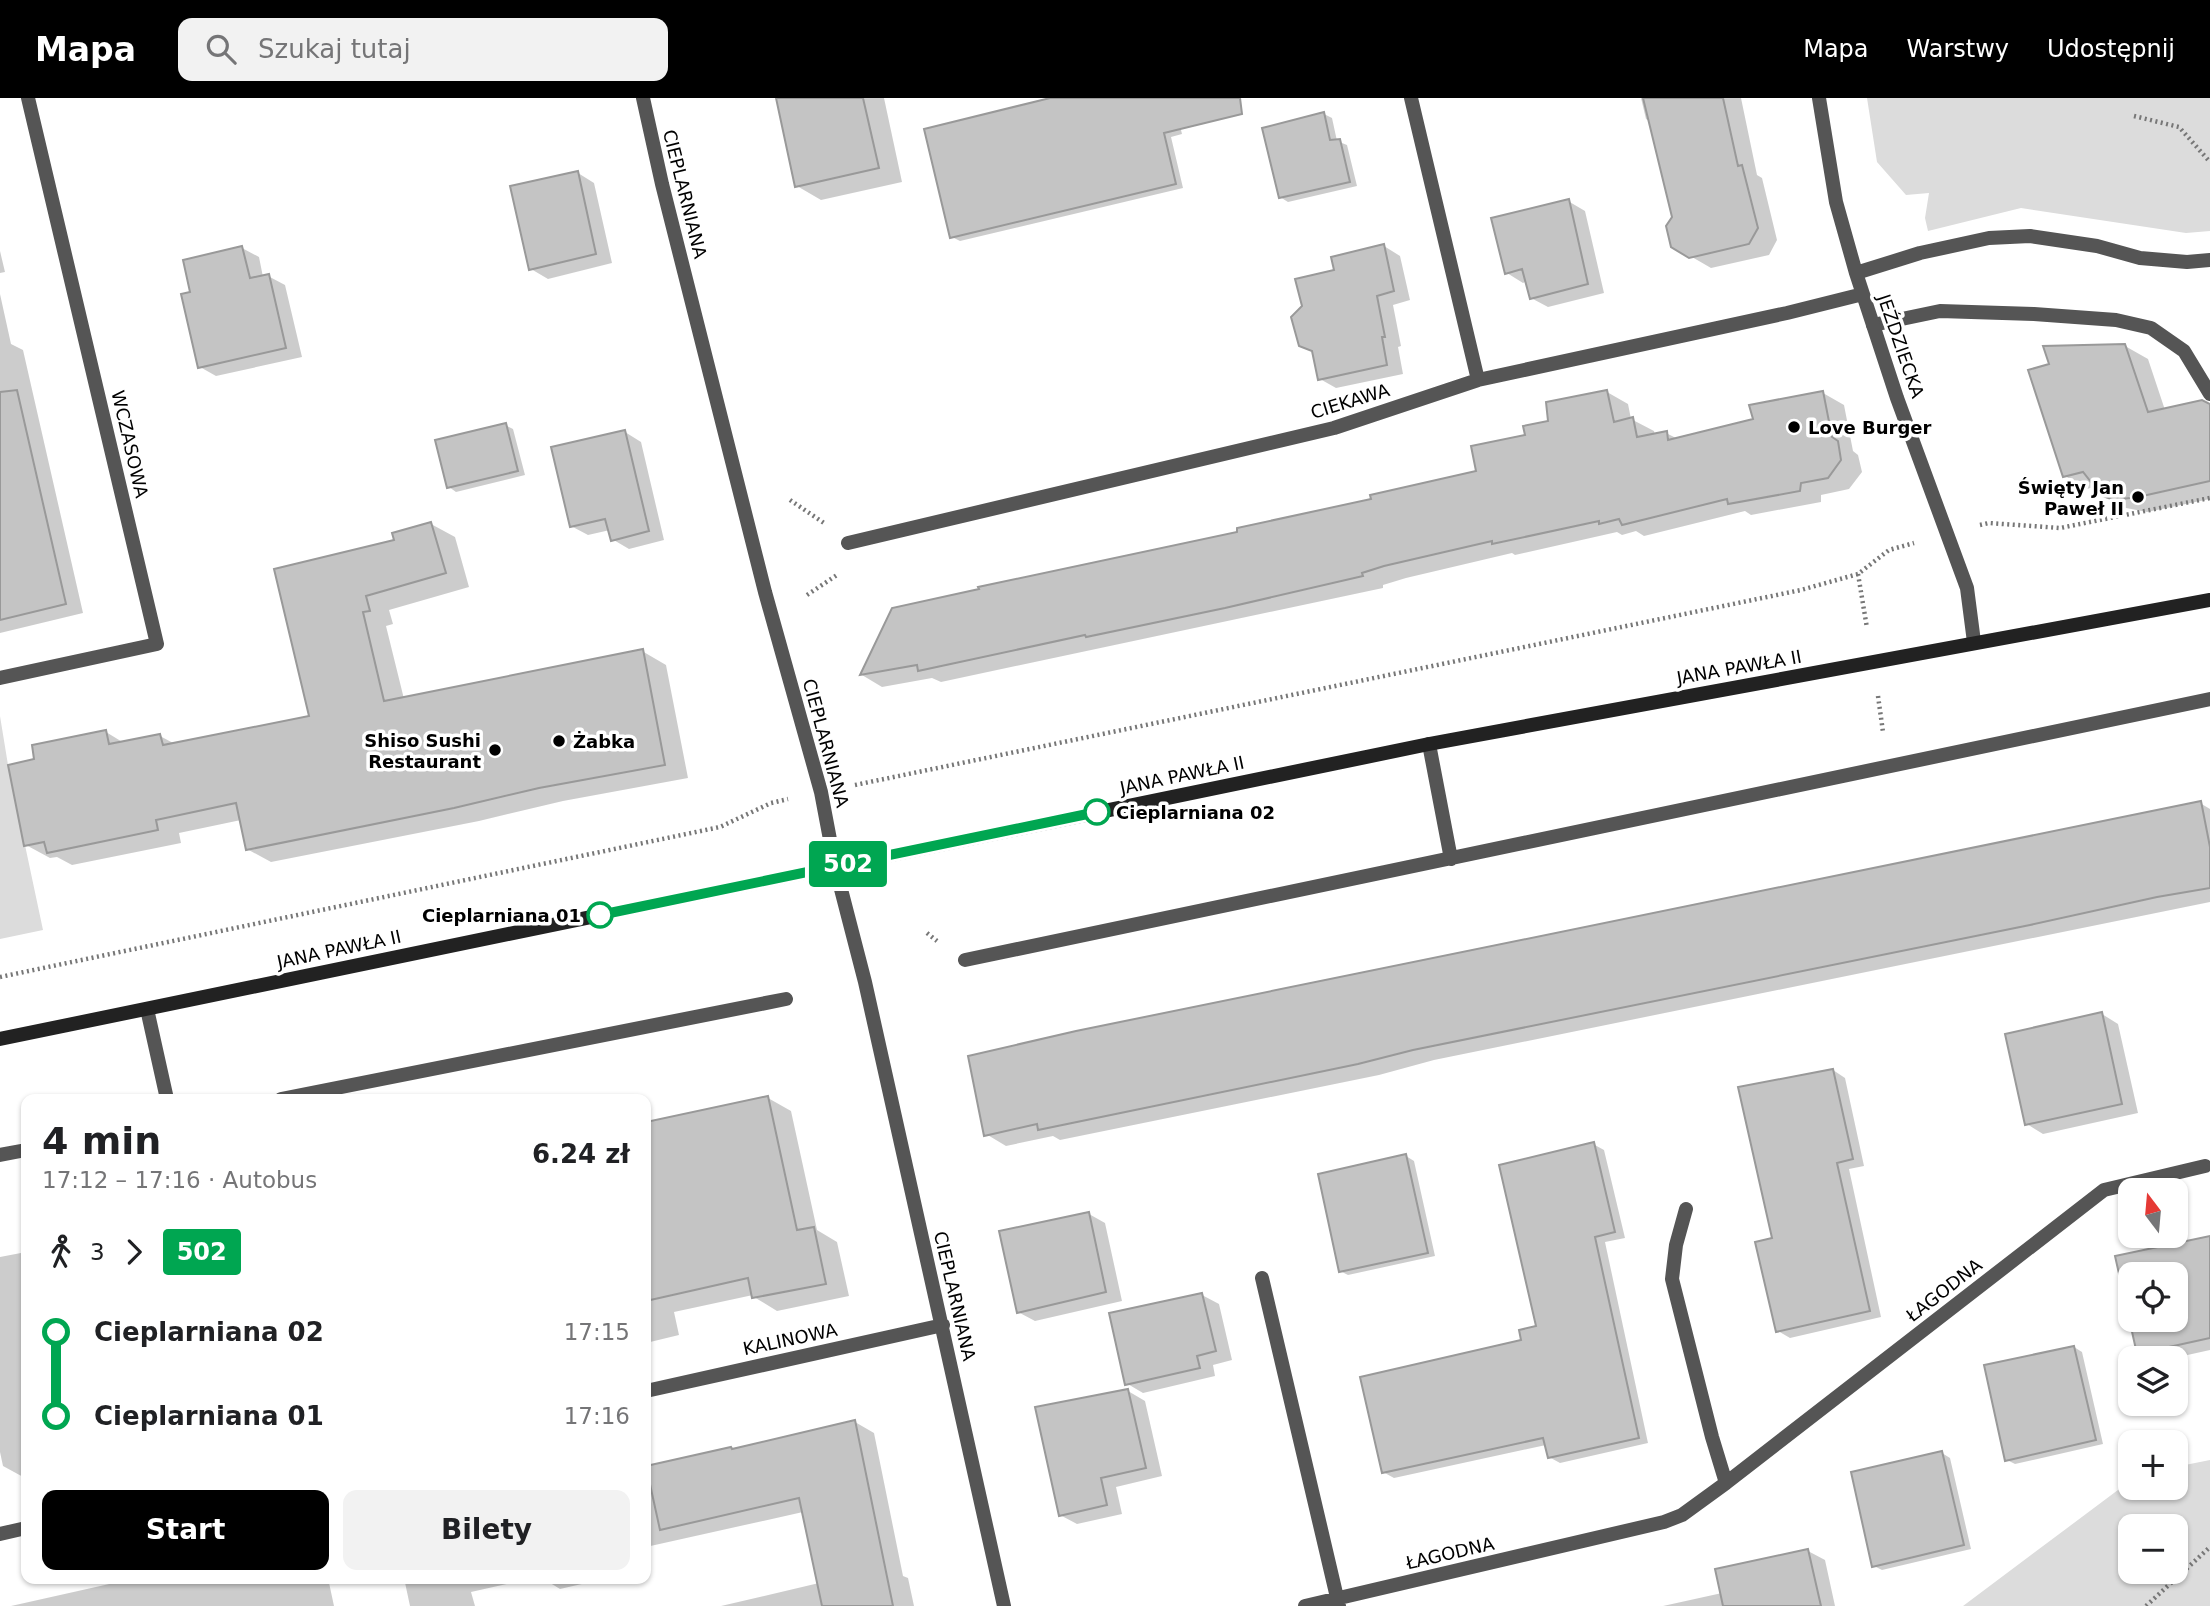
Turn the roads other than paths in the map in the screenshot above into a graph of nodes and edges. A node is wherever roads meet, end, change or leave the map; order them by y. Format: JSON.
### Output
{"nodes":[{"id":1,"x":28,"y":98,"type":"edge"},
{"id":2,"x":643,"y":98,"type":"edge"},
{"id":3,"x":1411,"y":98,"type":"edge"},
{"id":4,"x":1819,"y":98,"type":"edge"},
{"id":5,"x":2210,"y":260,"type":"edge"},
{"id":6,"x":1856,"y":273,"type":"junction"},
{"id":7,"x":1863,"y":294,"type":"junction"},
{"id":8,"x":1873,"y":326,"type":"junction"},
{"id":9,"x":1478,"y":380,"type":"junction"},
{"id":10,"x":2210,"y":394,"type":"edge"},
{"id":11,"x":848,"y":543,"type":"dead end"},
{"id":12,"x":2210,"y":600,"type":"edge"},
{"id":13,"x":1974,"y":642,"type":"junction"},
{"id":14,"x":0,"y":678,"type":"edge"},
{"id":15,"x":2210,"y":699,"type":"edge"},
{"id":16,"x":1429,"y":744,"type":"junction"},
{"id":17,"x":1451,"y":859,"type":"junction"},
{"id":18,"x":835,"y":866,"type":"junction"},
{"id":19,"x":965,"y":960,"type":"dead end"},
{"id":20,"x":786,"y":999,"type":"dead end"},
{"id":21,"x":147,"y":1009,"type":"junction"},
{"id":22,"x":0,"y":1039,"type":"edge"},
{"id":23,"x":166,"y":1094,"type":"edge"},
{"id":24,"x":306,"y":1094,"type":"edge"},
{"id":25,"x":21,"y":1151,"type":"edge"},
{"id":26,"x":0,"y":1155,"type":"edge"},
{"id":27,"x":2205,"y":1166,"type":"dead end"},
{"id":28,"x":1686,"y":1209,"type":"dead end"},
{"id":29,"x":1262,"y":1278,"type":"dead end"},
{"id":30,"x":943,"y":1325,"type":"junction"},
{"id":31,"x":651,"y":1390,"type":"edge"},
{"id":32,"x":1726,"y":1483,"type":"junction"},
{"id":33,"x":21,"y":1529,"type":"edge"},
{"id":34,"x":0,"y":1534,"type":"edge"},
{"id":35,"x":1338,"y":1603,"type":"edge"},
{"id":36,"x":1004,"y":1606,"type":"edge"},
{"id":37,"x":1305,"y":1606,"type":"edge"}],
"edges":[{"from":1,"to":14,"type":"street","name":"WCZASOWA"},
{"from":2,"to":18,"type":"street","name":"CIEPLARNIANA"},
{"from":3,"to":9,"type":"street"},
{"from":4,"to":6,"type":"street","name":"JEŹDZIECKA"},
{"from":5,"to":6,"type":"street"},
{"from":6,"to":7,"type":"street","name":"JEŹDZIECKA"},
{"from":7,"to":8,"type":"street","name":"JEŹDZIECKA"},
{"from":7,"to":9,"type":"street","name":"CIEKAWA"},
{"from":8,"to":10,"type":"street"},
{"from":8,"to":13,"type":"street","name":"JEŹDZIECKA"},
{"from":9,"to":11,"type":"street","name":"CIEKAWA"},
{"from":12,"to":13,"type":"street","name":"JANA PAWŁA II"},
{"from":13,"to":16,"type":"street","name":"JANA PAWŁA II"},
{"from":15,"to":17,"type":"street"},
{"from":16,"to":17,"type":"street"},
{"from":16,"to":18,"type":"street","name":"JANA PAWŁA II"},
{"from":17,"to":19,"type":"street"},
{"from":18,"to":21,"type":"street","name":"JANA PAWŁA II"},
{"from":18,"to":30,"type":"street","name":"CIEPLARNIANA"},
{"from":20,"to":24,"type":"street"},
{"from":21,"to":22,"type":"street","name":"JANA PAWŁA II"},
{"from":21,"to":23,"type":"street"},
{"from":25,"to":26,"type":"street"},
{"from":27,"to":32,"type":"street","name":"ŁAGODNA"},
{"from":28,"to":32,"type":"street"},
{"from":29,"to":35,"type":"street"},
{"from":30,"to":31,"type":"street","name":"KALINOWA"},
{"from":30,"to":36,"type":"street","name":"CIEPLARNIANA"},
{"from":32,"to":35,"type":"street","name":"ŁAGODNA"},
{"from":33,"to":34,"type":"street"},
{"from":35,"to":37,"type":"street","name":"ŁAGODNA"}]}
